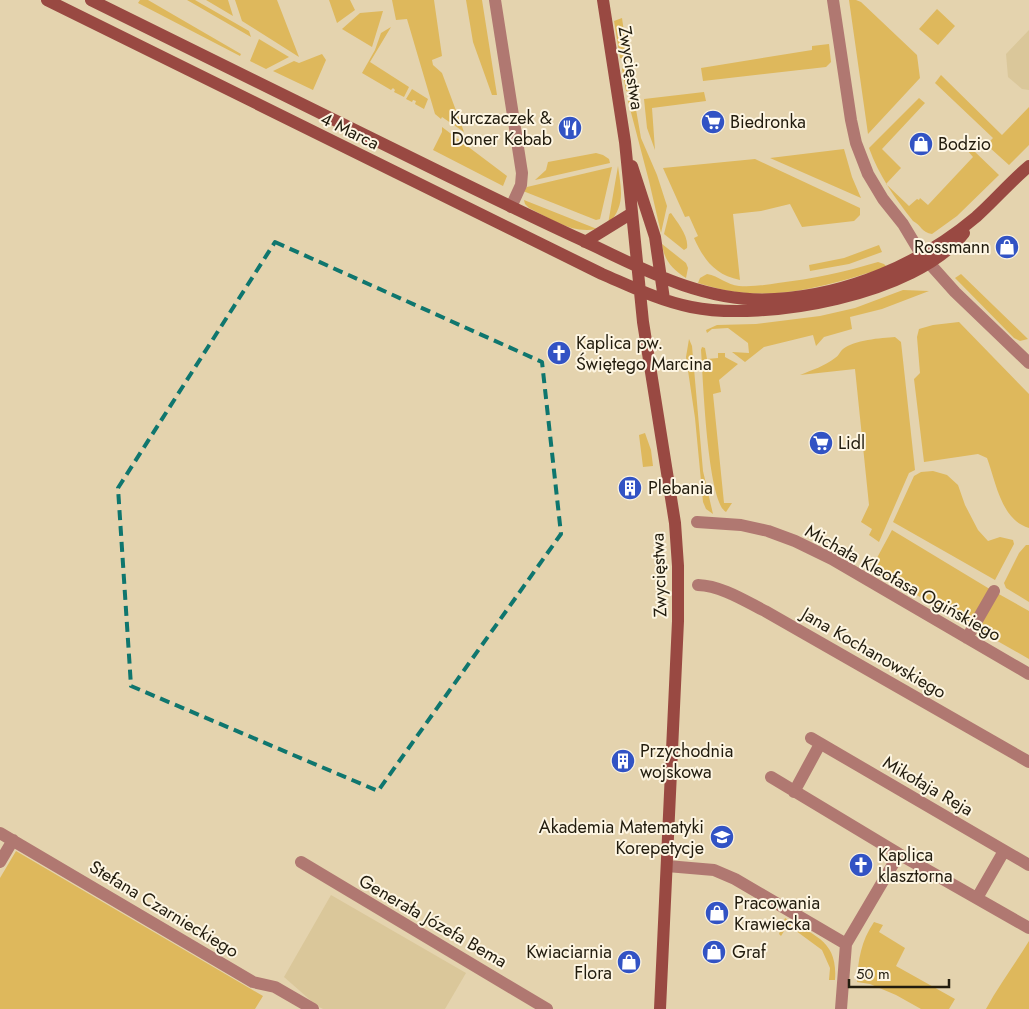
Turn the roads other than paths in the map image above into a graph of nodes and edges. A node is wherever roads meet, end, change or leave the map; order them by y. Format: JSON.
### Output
{"nodes":[{"id":1,"x":47,"y":0,"type":"edge"},
{"id":2,"x":92,"y":0,"type":"edge"},
{"id":3,"x":495,"y":0,"type":"edge"},
{"id":4,"x":603,"y":0,"type":"edge"},
{"id":5,"x":833,"y":0,"type":"edge"},
{"id":6,"x":624,"y":142,"type":"junction"},
{"id":7,"x":1029,"y":166,"type":"edge"},
{"id":8,"x":511,"y":207,"type":"junction"},
{"id":9,"x":632,"y":213,"type":"junction"},
{"id":10,"x":585,"y":242,"type":"junction"},
{"id":11,"x":926,"y":258,"type":"junction"},
{"id":12,"x":638,"y":266,"type":"junction"},
{"id":13,"x":661,"y":277,"type":"junction"},
{"id":14,"x":640,"y":290,"type":"junction"},
{"id":15,"x":664,"y":299,"type":"junction"},
{"id":16,"x":1029,"y":362,"type":"edge"},
{"id":17,"x":697,"y":522,"type":"dead end"},
{"id":18,"x":698,"y":585,"type":"dead end"},
{"id":19,"x":994,"y":591,"type":"dead end"},
{"id":20,"x":967,"y":638,"type":"junction"},
{"id":21,"x":1029,"y":674,"type":"edge"},
{"id":22,"x":1029,"y":762,"type":"edge"},
{"id":23,"x":771,"y":777,"type":"dead end"},
{"id":24,"x":794,"y":792,"type":"junction"},
{"id":25,"x":0,"y":833,"type":"edge"},
{"id":26,"x":13,"y":840,"type":"junction"},
{"id":27,"x":1004,"y":851,"type":"junction"},
{"id":28,"x":899,"y":854,"type":"junction"},
{"id":29,"x":0,"y":862,"type":"edge"},
{"id":30,"x":301,"y":862,"type":"dead end"},
{"id":31,"x":1029,"y":865,"type":"edge"},
{"id":32,"x":667,"y":866,"type":"junction"},
{"id":33,"x":977,"y":898,"type":"junction"},
{"id":34,"x":1029,"y":928,"type":"edge"},
{"id":35,"x":846,"y":944,"type":"junction"},
{"id":36,"x":313,"y":1009,"type":"edge"},
{"id":37,"x":547,"y":1009,"type":"edge"},
{"id":38,"x":660,"y":1009,"type":"edge"},
{"id":39,"x":841,"y":1009,"type":"edge"}],
"edges":[{"from":1,"to":14,"type":"main road","name":"4 Marca"},
{"from":2,"to":8,"type":"main road","name":"4 Marca"},
{"from":3,"to":8,"type":"street"},
{"from":4,"to":6,"type":"main road","name":"Zwycięstwa"},
{"from":5,"to":11,"type":"street"},
{"from":6,"to":9,"type":"main road","name":"Zwycięstwa"},
{"from":6,"to":13,"type":"main road","name":"Zwycięstwa"},
{"from":7,"to":11,"type":"main road"},
{"from":8,"to":10,"type":"main road","name":"4 Marca"},
{"from":9,"to":10,"type":"main road"},
{"from":9,"to":12,"type":"main road","name":"Zwycięstwa"},
{"from":10,"to":12,"type":"main road","name":"4 Marca"},
{"from":11,"to":13,"type":"main road","name":"4 Marca"},
{"from":11,"to":15,"type":"main road","name":"4 Marca"},
{"from":11,"to":16,"type":"street"},
{"from":12,"to":13,"type":"main road","name":"4 Marca"},
{"from":12,"to":14,"type":"main road","name":"Zwycięstwa"},
{"from":13,"to":15,"type":"main road","name":"Zwycięstwa"},
{"from":14,"to":15,"type":"main road","name":"4 Marca"},
{"from":14,"to":32,"type":"main road","name":"Zwycięstwa"},
{"from":17,"to":20,"type":"street","name":"Michała Kleofasa Ogińskiego"},
{"from":18,"to":22,"type":"street","name":"Jana Kochanowskiego"},
{"from":19,"to":20,"type":"street"},
{"from":20,"to":21,"type":"street","name":"Michała Kleofasa Ogińskiego"},
{"from":23,"to":24,"type":"street"},
{"from":24,"to":27,"type":"street","name":"Mikołaja Reja"},
{"from":24,"to":28,"type":"street"},
{"from":25,"to":26,"type":"street","name":"Stefana Czarnieckiego"},
{"from":26,"to":29,"type":"street"},
{"from":26,"to":36,"type":"street","name":"Stefana Czarnieckiego"},
{"from":27,"to":31,"type":"street","name":"Mikołaja Reja"},
{"from":27,"to":33,"type":"street"},
{"from":28,"to":33,"type":"street"},
{"from":28,"to":35,"type":"street"},
{"from":30,"to":37,"type":"street","name":"Generała Józefa Bema"},
{"from":32,"to":35,"type":"street"},
{"from":32,"to":38,"type":"main road","name":"Zwycięstwa"},
{"from":33,"to":34,"type":"street"},
{"from":35,"to":39,"type":"street"}]}
